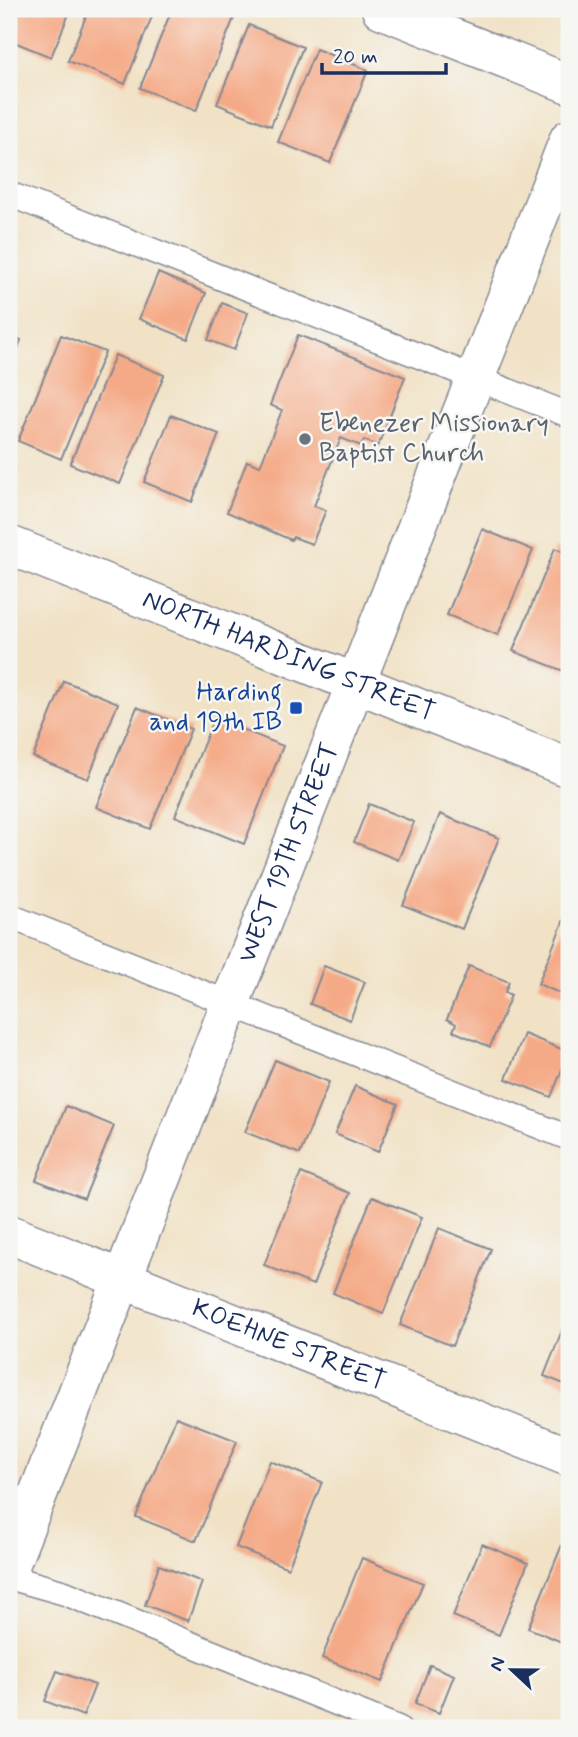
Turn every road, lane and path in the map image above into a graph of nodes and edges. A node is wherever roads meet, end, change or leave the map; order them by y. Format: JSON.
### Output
{"nodes":[{"id":1,"x":381,"y":9,"type":"edge"},
{"id":2,"x":569,"y":84,"type":"edge"},
{"id":3,"x":569,"y":139,"type":"edge"},
{"id":4,"x":9,"y":194,"type":"edge"},
{"id":5,"x":475,"y":378,"type":"junction"},
{"id":6,"x":569,"y":415,"type":"edge"},
{"id":7,"x":9,"y":545,"type":"edge"},
{"id":8,"x":355,"y":683,"type":"junction"},
{"id":9,"x":569,"y":768,"type":"edge"},
{"id":10,"x":9,"y":916,"type":"edge"},
{"id":11,"x":230,"y":1003,"type":"junction"},
{"id":12,"x":569,"y":1138,"type":"edge"},
{"id":13,"x":9,"y":1234,"type":"edge"},
{"id":14,"x":122,"y":1279,"type":"junction"},
{"id":15,"x":569,"y":1457,"type":"edge"},
{"id":16,"x":9,"y":1568,"type":"edge"},
{"id":17,"x":9,"y":1577,"type":"edge"},
{"id":18,"x":398,"y":1728,"type":"edge"}],
"edges":[{"from":1,"to":2,"type":"street"},
{"from":3,"to":5,"type":"street","name":"WEST 19TH STREET"},
{"from":4,"to":5,"type":"lane"},
{"from":5,"to":6,"type":"lane"},
{"from":5,"to":8,"type":"street","name":"WEST 19TH STREET"},
{"from":7,"to":8,"type":"street","name":"NORTH HARDING STREET"},
{"from":8,"to":9,"type":"street","name":"NORTH HARDING STREET"},
{"from":8,"to":11,"type":"street","name":"WEST 19TH STREET"},
{"from":10,"to":11,"type":"lane"},
{"from":11,"to":12,"type":"lane"},
{"from":11,"to":14,"type":"street","name":"WEST 19TH STREET"},
{"from":13,"to":14,"type":"street","name":"KOEHNE STREET"},
{"from":14,"to":15,"type":"street","name":"KOEHNE STREET"},
{"from":14,"to":16,"type":"street","name":"WEST 19TH STREET"},
{"from":17,"to":18,"type":"lane"}]}
